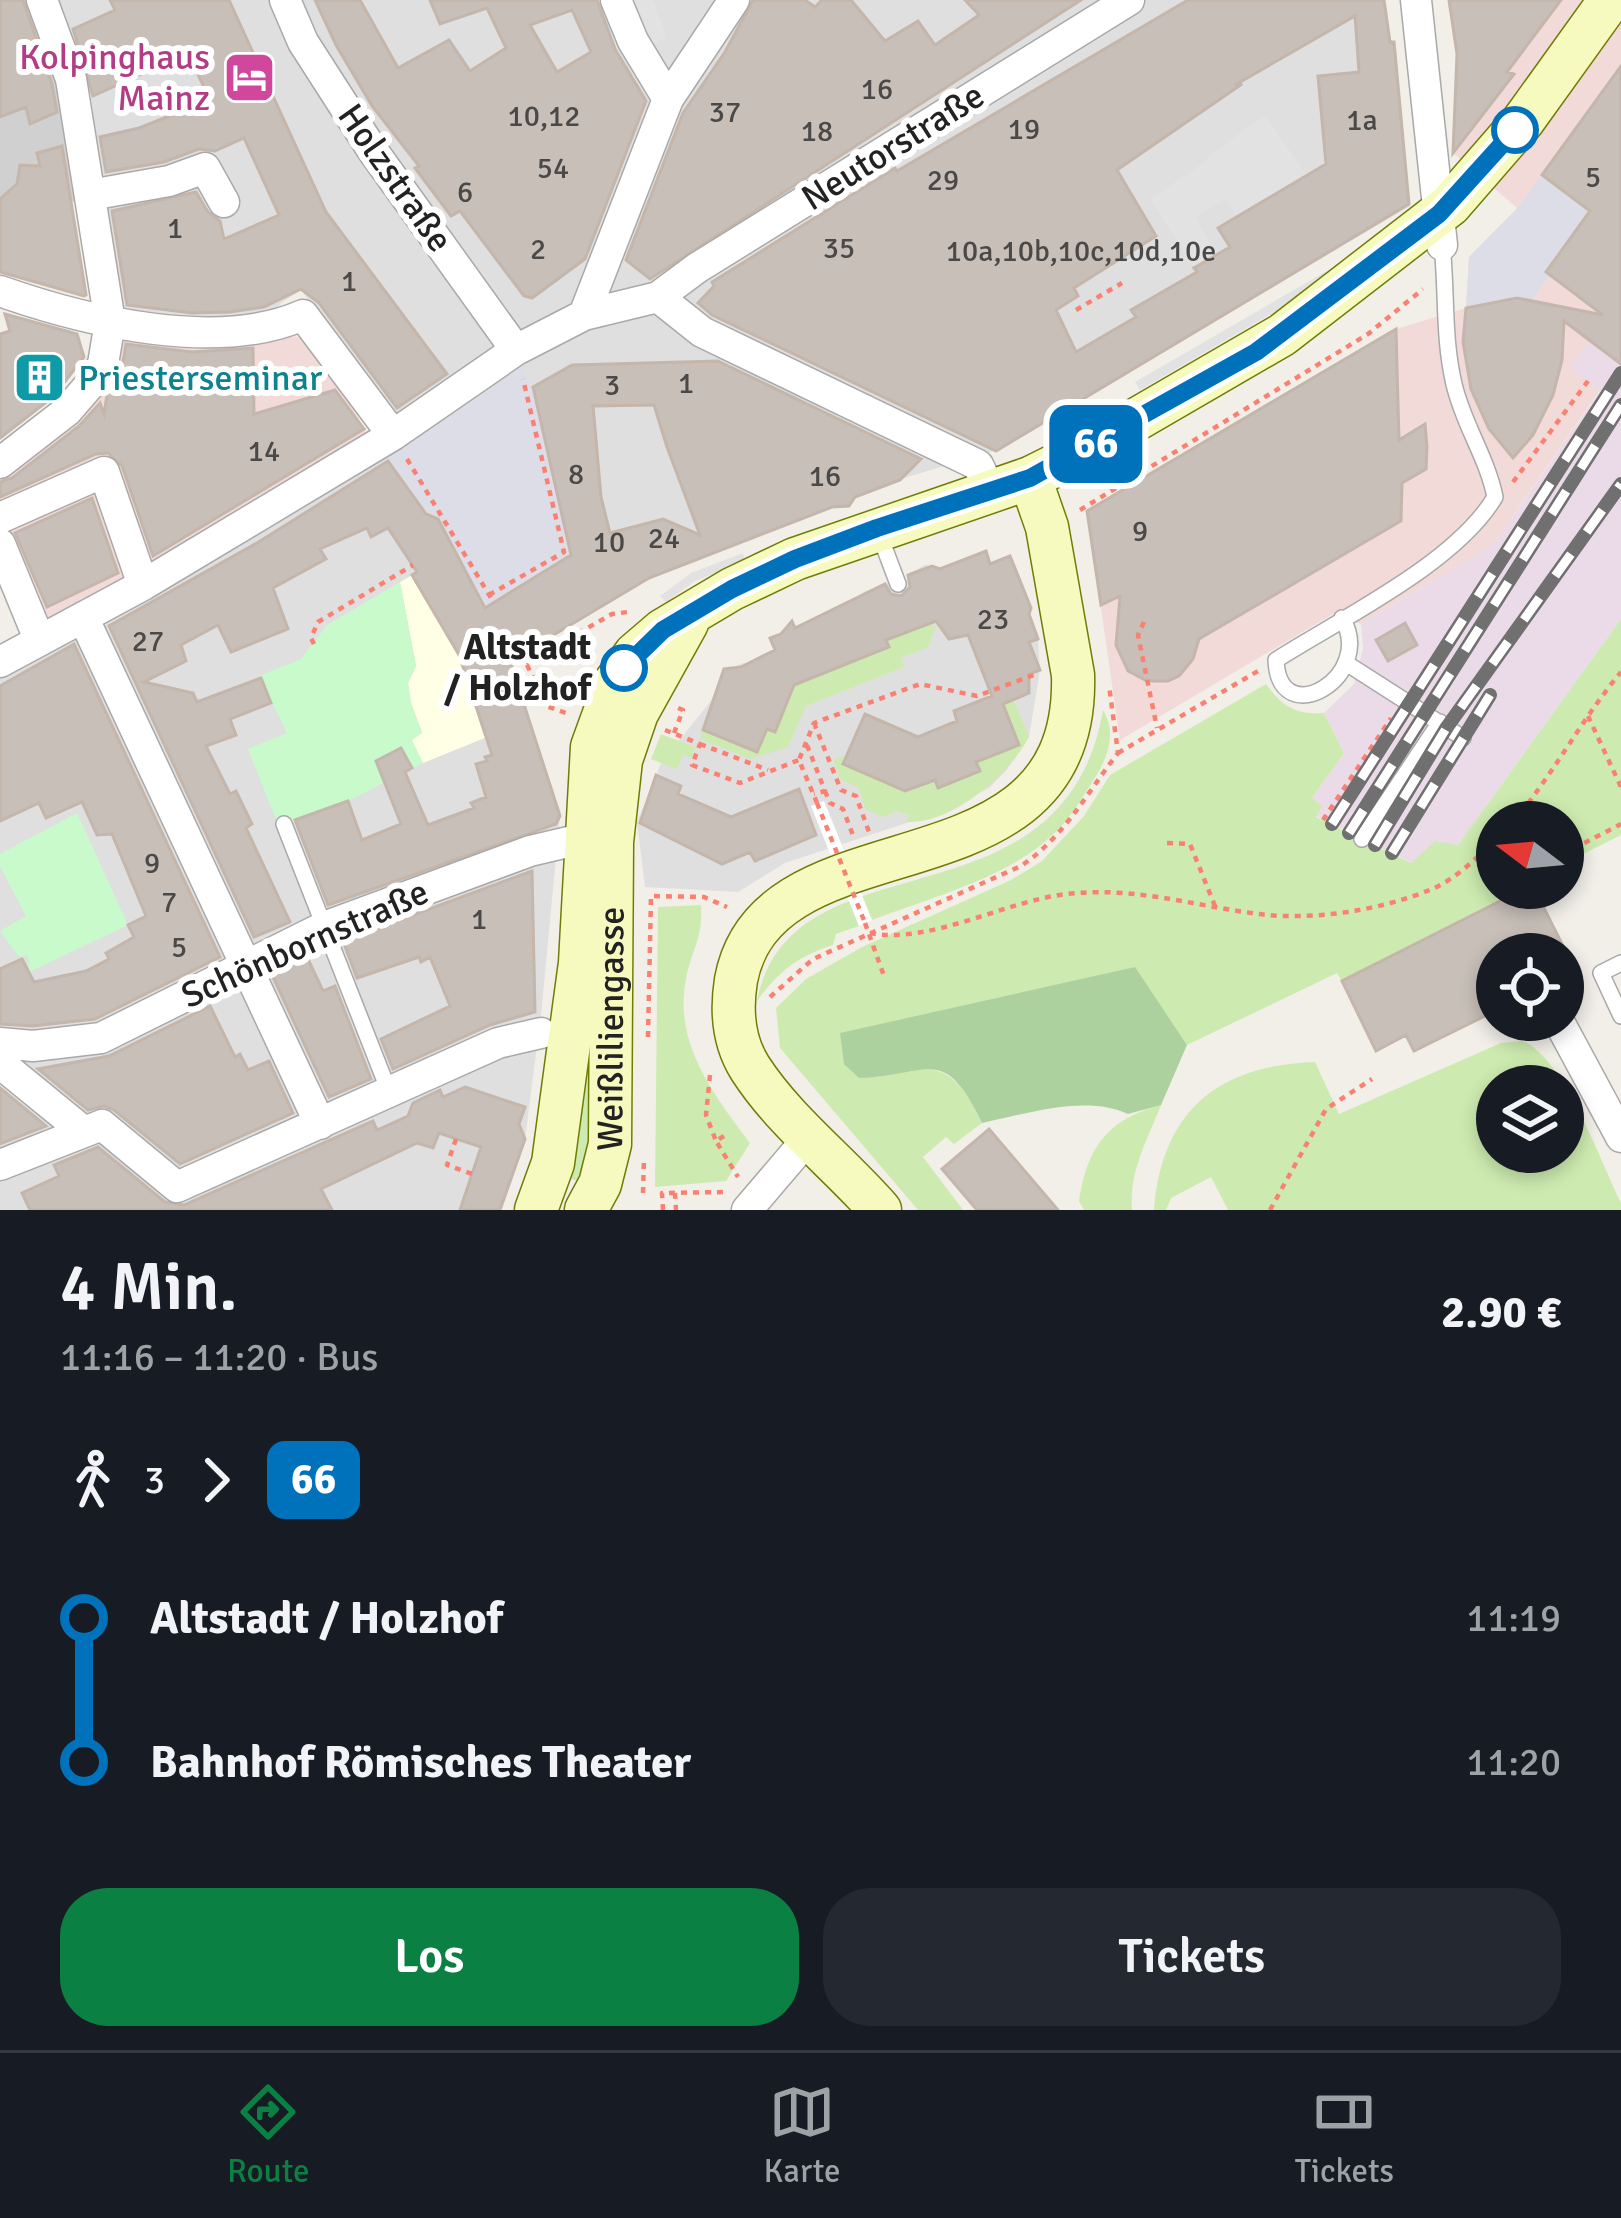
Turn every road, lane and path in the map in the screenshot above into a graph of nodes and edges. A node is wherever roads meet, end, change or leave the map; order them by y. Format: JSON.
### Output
{"nodes":[{"id":1,"x":42,"y":0,"type":"edge"},
{"id":2,"x":285,"y":0,"type":"edge"},
{"id":3,"x":616,"y":0,"type":"edge"},
{"id":4,"x":734,"y":0,"type":"edge"},
{"id":5,"x":1129,"y":0,"type":"edge"},
{"id":6,"x":1416,"y":0,"type":"edge"},
{"id":7,"x":1612,"y":0,"type":"edge"},
{"id":8,"x":668,"y":100,"type":"junction"},
{"id":9,"x":90,"y":195,"type":"junction"},
{"id":10,"x":224,"y":202,"type":"dead end"},
{"id":11,"x":1441,"y":230,"type":"junction"},
{"id":12,"x":1122,"y":283,"type":"dead end"},
{"id":13,"x":0,"y":291,"type":"edge"},
{"id":14,"x":1420,"y":292,"type":"dead end"},
{"id":15,"x":658,"y":297,"type":"junction"},
{"id":16,"x":1076,"y":310,"type":"dead end"},
{"id":17,"x":584,"y":315,"type":"junction"},
{"id":18,"x":110,"y":322,"type":"junction"},
{"id":19,"x":516,"y":350,"type":"junction"},
{"id":20,"x":1588,"y":381,"type":"dead end"},
{"id":21,"x":393,"y":435,"type":"junction"},
{"id":22,"x":0,"y":464,"type":"edge"},
{"id":23,"x":1520,"y":476,"type":"dead end"},
{"id":24,"x":1010,"y":484,"type":"junction"},
{"id":25,"x":1077,"y":512,"type":"dead end"},
{"id":26,"x":0,"y":518,"type":"edge"},
{"id":27,"x":877,"y":528,"type":"junction"},
{"id":28,"x":458,"y":541,"type":"junction"},
{"id":29,"x":0,"y":544,"type":"edge"},
{"id":30,"x":449,"y":545,"type":"dead end"},
{"id":31,"x":413,"y":565,"type":"dead end"},
{"id":32,"x":898,"y":584,"type":"dead end"},
{"id":33,"x":143,"y":585,"type":"junction"},
{"id":34,"x":489,"y":595,"type":"junction"},
{"id":35,"x":494,"y":603,"type":"dead end"},
{"id":36,"x":628,"y":612,"type":"dead end"},
{"id":37,"x":83,"y":617,"type":"junction"},
{"id":38,"x":1342,"y":618,"type":"junction"},
{"id":39,"x":1144,"y":622,"type":"dead end"},
{"id":40,"x":39,"y":639,"type":"junction"},
{"id":41,"x":314,"y":644,"type":"dead end"},
{"id":42,"x":522,"y":654,"type":"dead end"},
{"id":43,"x":1276,"y":660,"type":"junction"},
{"id":44,"x":0,"y":662,"type":"edge"},
{"id":45,"x":526,"y":663,"type":"junction"},
{"id":46,"x":1346,"y":663,"type":"junction"},
{"id":47,"x":1044,"y":670,"type":"dead end"},
{"id":48,"x":1621,"y":672,"type":"edge"},
{"id":49,"x":1404,"y":699,"type":"junction"},
{"id":50,"x":671,"y":705,"type":"dead end"},
{"id":51,"x":1586,"y":713,"type":"junction"},
{"id":52,"x":576,"y":716,"type":"dead end"},
{"id":53,"x":1440,"y":722,"type":"junction"},
{"id":54,"x":814,"y":723,"type":"junction"},
{"id":55,"x":658,"y":727,"type":"dead end"},
{"id":56,"x":1156,"y":728,"type":"junction"},
{"id":57,"x":674,"y":733,"type":"junction"},
{"id":58,"x":1463,"y":738,"type":"dead end"},
{"id":59,"x":806,"y":742,"type":"junction"},
{"id":60,"x":700,"y":744,"type":"junction"},
{"id":61,"x":1118,"y":753,"type":"dead end"},
{"id":62,"x":799,"y":760,"type":"junction"},
{"id":63,"x":769,"y":770,"type":"junction"},
{"id":64,"x":1621,"y":787,"type":"edge"},
{"id":65,"x":825,"y":790,"type":"junction"},
{"id":66,"x":814,"y":794,"type":"junction"},
{"id":67,"x":1531,"y":801,"type":"edge"},
{"id":68,"x":1323,"y":820,"type":"dead end"},
{"id":69,"x":284,"y":824,"type":"dead end"},
{"id":70,"x":1621,"y":824,"type":"edge"},
{"id":71,"x":872,"y":838,"type":"dead end"},
{"id":72,"x":1362,"y":839,"type":"dead end"},
{"id":73,"x":599,"y":842,"type":"junction"},
{"id":74,"x":856,"y":843,"type":"dead end"},
{"id":75,"x":1167,"y":843,"type":"dead end"},
{"id":76,"x":1584,"y":843,"type":"edge"},
{"id":77,"x":1476,"y":855,"type":"edge"},
{"id":78,"x":1215,"y":906,"type":"junction"},
{"id":79,"x":727,"y":907,"type":"dead end"},
{"id":80,"x":324,"y":927,"type":"junction"},
{"id":81,"x":870,"y":933,"type":"junction"},
{"id":82,"x":1621,"y":963,"type":"edge"},
{"id":83,"x":246,"y":964,"type":"junction"},
{"id":84,"x":884,"y":976,"type":"dead end"},
{"id":85,"x":766,"y":1003,"type":"dead end"},
{"id":86,"x":1621,"y":1016,"type":"edge"},
{"id":87,"x":541,"y":1033,"type":"dead end"},
{"id":88,"x":1569,"y":1041,"type":"edge"},
{"id":89,"x":0,"y":1043,"type":"edge"},
{"id":90,"x":648,"y":1050,"type":"dead end"},
{"id":91,"x":0,"y":1063,"type":"edge"},
{"id":92,"x":710,"y":1075,"type":"dead end"},
{"id":93,"x":1372,"y":1079,"type":"dead end"},
{"id":94,"x":390,"y":1094,"type":"junction"},
{"id":95,"x":320,"y":1124,"type":"junction"},
{"id":96,"x":83,"y":1131,"type":"junction"},
{"id":97,"x":724,"y":1136,"type":"dead end"},
{"id":98,"x":811,"y":1136,"type":"junction"},
{"id":99,"x":1621,"y":1137,"type":"edge"},
{"id":100,"x":456,"y":1139,"type":"dead end"},
{"id":101,"x":716,"y":1141,"type":"junction"},
{"id":102,"x":644,"y":1154,"type":"dead end"},
{"id":103,"x":0,"y":1165,"type":"edge"},
{"id":104,"x":472,"y":1174,"type":"dead end"},
{"id":105,"x":643,"y":1193,"type":"dead end"},
{"id":106,"x":675,"y":1193,"type":"junction"},
{"id":107,"x":738,"y":1195,"type":"edge"},
{"id":108,"x":536,"y":1210,"type":"edge"},
{"id":109,"x":586,"y":1210,"type":"edge"},
{"id":110,"x":663,"y":1210,"type":"edge"},
{"id":111,"x":676,"y":1210,"type":"edge"},
{"id":112,"x":880,"y":1210,"type":"edge"},
{"id":113,"x":1270,"y":1210,"type":"edge"}],
"edges":[{"from":1,"to":9,"type":"street"},
{"from":2,"to":19,"type":"street","name":"Holzstraße"},
{"from":3,"to":8,"type":"street"},
{"from":4,"to":8,"type":"street"},
{"from":5,"to":15,"type":"street","name":"Neutorstraße"},
{"from":6,"to":11,"type":"street"},
{"from":7,"to":11,"type":"street"},
{"from":8,"to":17,"type":"street"},
{"from":9,"to":10,"type":"street"},
{"from":9,"to":18,"type":"street"},
{"from":11,"to":24,"type":"street"},
{"from":11,"to":38,"type":"lane"},
{"from":12,"to":16,"type":"path"},
{"from":13,"to":18,"type":"street"},
{"from":14,"to":25,"type":"path"},
{"from":15,"to":17,"type":"street"},
{"from":15,"to":24,"type":"street"},
{"from":17,"to":19,"type":"street"},
{"from":18,"to":21,"type":"street"},
{"from":18,"to":22,"type":"street"},
{"from":19,"to":21,"type":"street"},
{"from":19,"to":34,"type":"path"},
{"from":20,"to":23,"type":"path"},
{"from":21,"to":28,"type":"path"},
{"from":21,"to":33,"type":"street"},
{"from":24,"to":27,"type":"street"},
{"from":24,"to":98,"type":"street"},
{"from":26,"to":33,"type":"street"},
{"from":27,"to":32,"type":"lane"},
{"from":27,"to":73,"type":"street"},
{"from":28,"to":30,"type":"path"},
{"from":28,"to":34,"type":"path"},
{"from":29,"to":40,"type":"street"},
{"from":31,"to":41,"type":"path"},
{"from":33,"to":37,"type":"street"},
{"from":34,"to":35,"type":"path"},
{"from":36,"to":45,"type":"path"},
{"from":37,"to":40,"type":"street"},
{"from":37,"to":83,"type":"street"},
{"from":38,"to":43,"type":"lane"},
{"from":38,"to":46,"type":"lane"},
{"from":39,"to":56,"type":"path"},
{"from":40,"to":44,"type":"street"},
{"from":42,"to":45,"type":"path"},
{"from":43,"to":46,"type":"lane"},
{"from":43,"to":56,"type":"path"},
{"from":45,"to":52,"type":"path"},
{"from":46,"to":49,"type":"lane"},
{"from":47,"to":54,"type":"path"},
{"from":48,"to":51,"type":"path"},
{"from":49,"to":53,"type":"lane"},
{"from":49,"to":68,"type":"path"},
{"from":50,"to":57,"type":"path"},
{"from":51,"to":64,"type":"path"},
{"from":51,"to":67,"type":"path"},
{"from":53,"to":58,"type":"lane"},
{"from":53,"to":72,"type":"lane"},
{"from":54,"to":59,"type":"path"},
{"from":54,"to":71,"type":"path"},
{"from":55,"to":57,"type":"path"},
{"from":56,"to":61,"type":"path"},
{"from":57,"to":60,"type":"path"},
{"from":59,"to":62,"type":"path"},
{"from":59,"to":65,"type":"path"},
{"from":60,"to":63,"type":"path"},
{"from":60,"to":63,"type":"path"},
{"from":62,"to":63,"type":"path"},
{"from":62,"to":66,"type":"path"},
{"from":65,"to":66,"type":"path"},
{"from":65,"to":74,"type":"path"},
{"from":66,"to":81,"type":"path","bridge":true},
{"from":69,"to":80,"type":"lane"},
{"from":70,"to":76,"type":"path"},
{"from":73,"to":80,"type":"street","name":"Schönbornstraße"},
{"from":73,"to":108,"type":"street","name":"Weißliliengasse"},
{"from":73,"to":109,"type":"street","name":"Weißliliengasse"},
{"from":75,"to":78,"type":"path"},
{"from":77,"to":78,"type":"path"},
{"from":78,"to":81,"type":"path"},
{"from":79,"to":90,"type":"path"},
{"from":80,"to":83,"type":"street","name":"Schönbornstraße"},
{"from":80,"to":94,"type":"lane"},
{"from":81,"to":84,"type":"path"},
{"from":81,"to":85,"type":"path"},
{"from":82,"to":86,"type":"lane"},
{"from":83,"to":89,"type":"street","name":"Schönbornstraße"},
{"from":83,"to":95,"type":"street"},
{"from":87,"to":94,"type":"street"},
{"from":88,"to":99,"type":"street"},
{"from":91,"to":96,"type":"street"},
{"from":92,"to":101,"type":"path"},
{"from":93,"to":113,"type":"path"},
{"from":94,"to":95,"type":"street"},
{"from":95,"to":96,"type":"street"},
{"from":96,"to":103,"type":"street"},
{"from":97,"to":101,"type":"path"},
{"from":98,"to":107,"type":"street"},
{"from":98,"to":112,"type":"street"},
{"from":100,"to":104,"type":"path"},
{"from":101,"to":107,"type":"path"},
{"from":102,"to":105,"type":"path"},
{"from":106,"to":107,"type":"path"},
{"from":106,"to":110,"type":"path"},
{"from":106,"to":111,"type":"path"}]}
